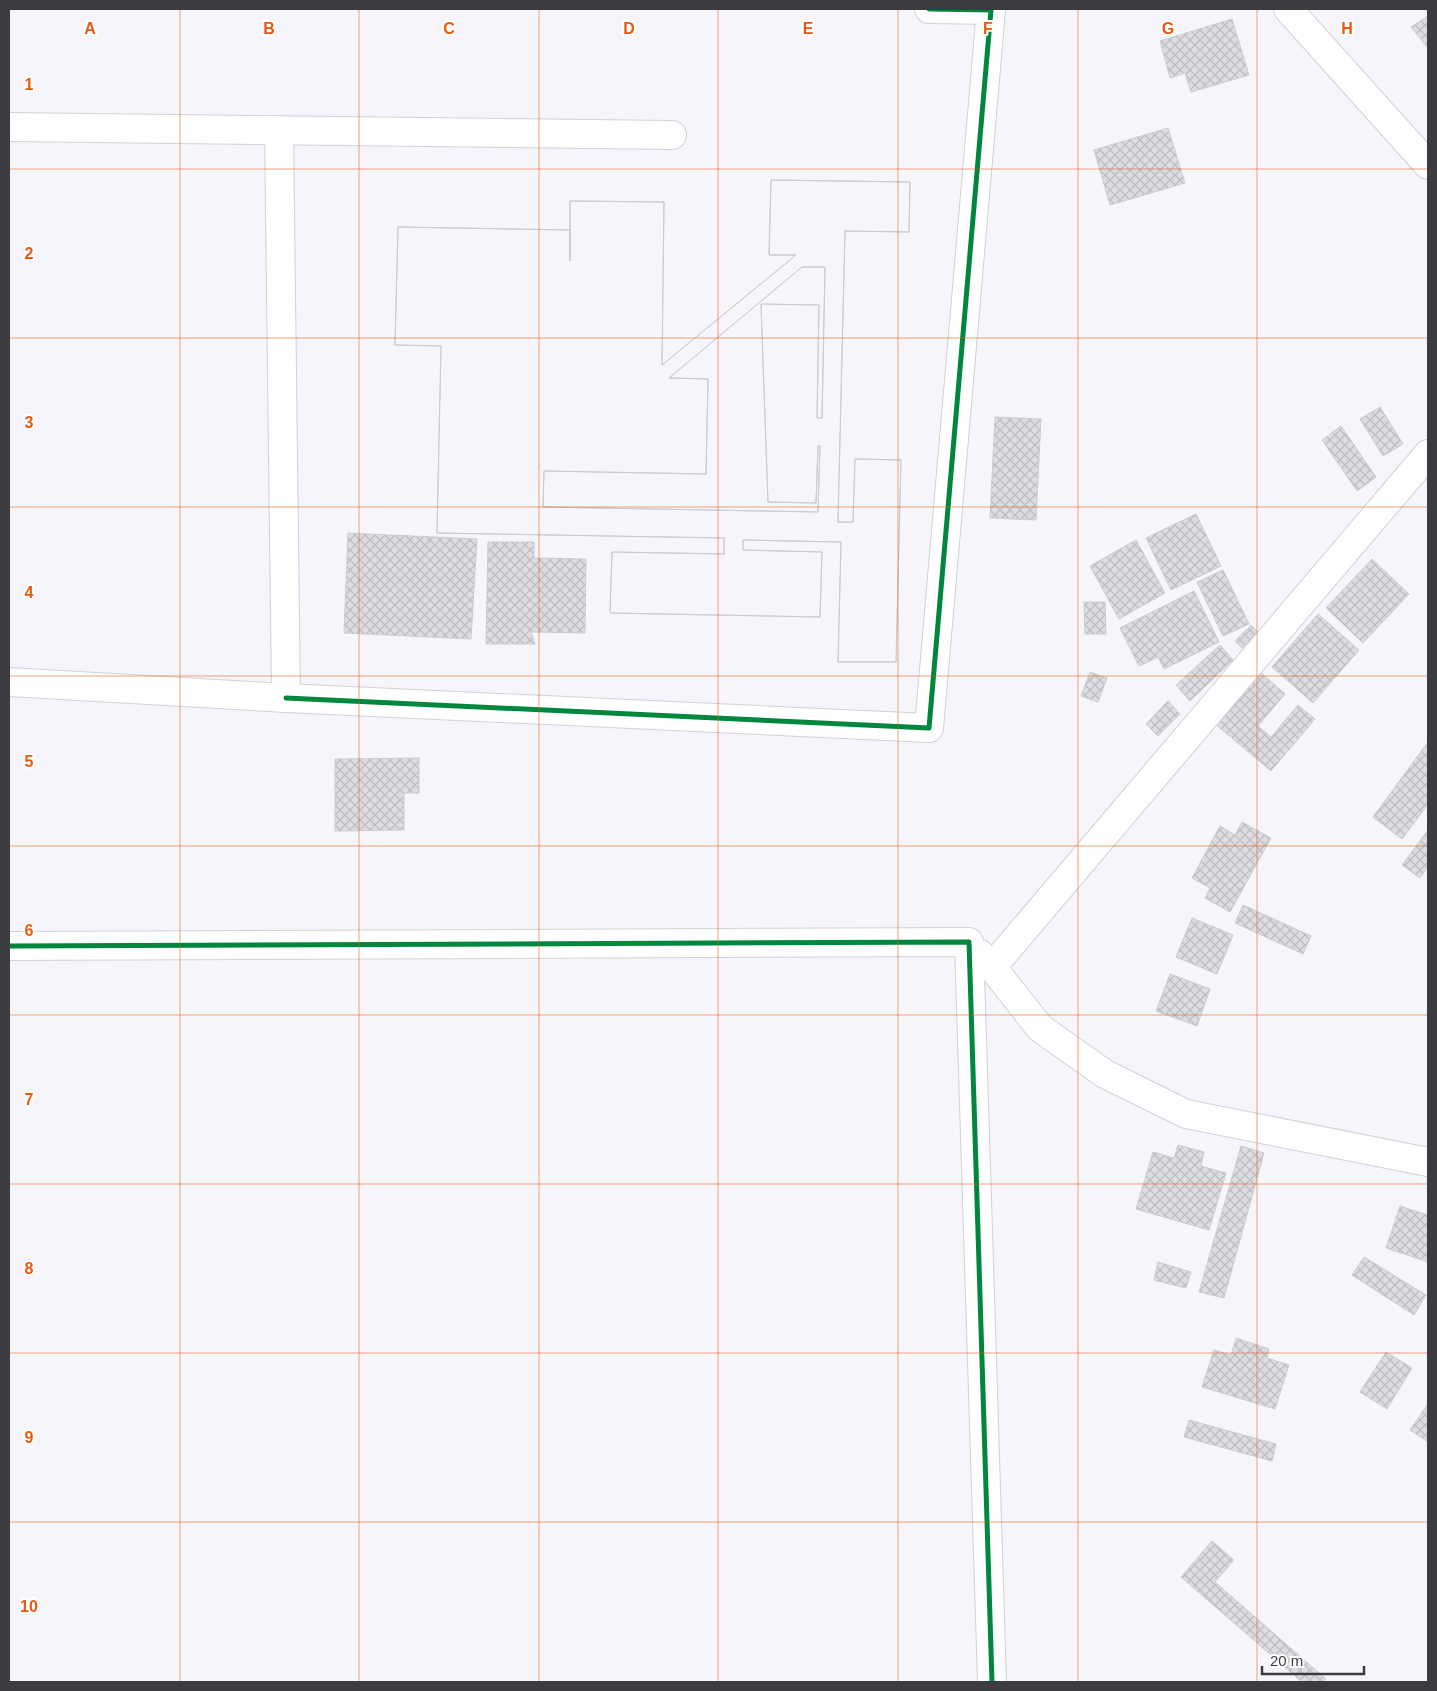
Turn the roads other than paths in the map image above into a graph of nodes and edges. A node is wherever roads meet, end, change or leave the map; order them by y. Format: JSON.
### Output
{"nodes":[{"id":1,"x":929,"y":9,"type":"edge"},
{"id":2,"x":1288,"y":9,"type":"edge"},
{"id":3,"x":9,"y":127,"type":"edge"},
{"id":4,"x":279,"y":130,"type":"junction"},
{"id":5,"x":672,"y":135,"type":"dead end"},
{"id":6,"x":1428,"y":165,"type":"edge"},
{"id":7,"x":1428,"y":454,"type":"edge"},
{"id":8,"x":9,"y":682,"type":"edge"},
{"id":9,"x":286,"y":698,"type":"junction"},
{"id":10,"x":969,"y":942,"type":"junction"},
{"id":11,"x":9,"y":946,"type":"edge"},
{"id":12,"x":992,"y":967,"type":"junction"},
{"id":13,"x":1428,"y":1162,"type":"edge"},
{"id":14,"x":992,"y":1682,"type":"edge"}],
"edges":[{"from":1,"to":9,"type":"street"},
{"from":2,"to":6,"type":"street"},
{"from":3,"to":4,"type":"street"},
{"from":4,"to":5,"type":"street"},
{"from":4,"to":9,"type":"street"},
{"from":7,"to":12,"type":"street"},
{"from":8,"to":9,"type":"street"},
{"from":10,"to":11,"type":"street"},
{"from":10,"to":12,"type":"street"},
{"from":10,"to":14,"type":"street"},
{"from":12,"to":13,"type":"street"}]}
